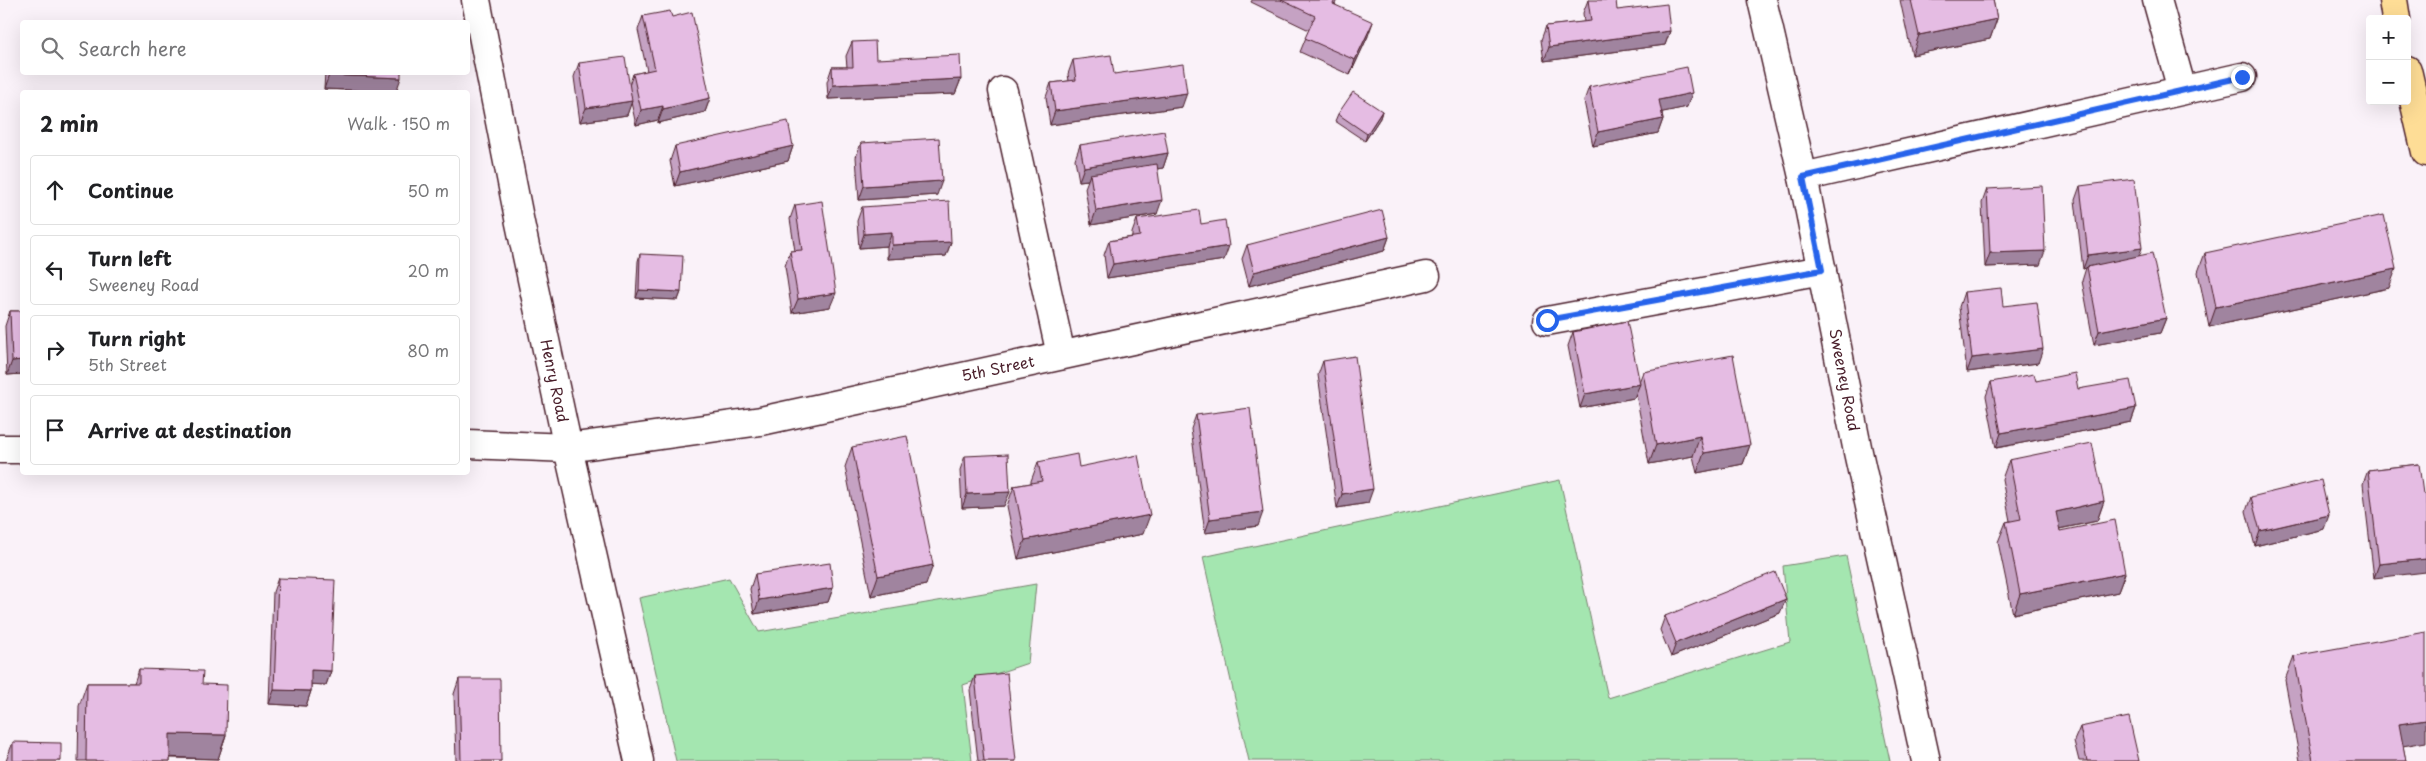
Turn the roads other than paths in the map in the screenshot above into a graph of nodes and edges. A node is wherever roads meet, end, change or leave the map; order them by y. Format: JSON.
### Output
{"nodes":[{"id":1,"x":476,"y":0,"type":"edge"},
{"id":2,"x":1762,"y":0,"type":"edge"},
{"id":3,"x":2157,"y":0,"type":"edge"},
{"id":4,"x":2393,"y":0,"type":"edge"},
{"id":5,"x":2395,"y":15,"type":"edge"},
{"id":6,"x":2242,"y":77,"type":"dead end"},
{"id":7,"x":2411,"y":87,"type":"edge"},
{"id":8,"x":2182,"y":90,"type":"junction"},
{"id":9,"x":1003,"y":91,"type":"dead end"},
{"id":10,"x":2426,"y":152,"type":"edge"},
{"id":11,"x":1803,"y":177,"type":"junction"},
{"id":12,"x":1822,"y":270,"type":"junction"},
{"id":13,"x":1426,"y":276,"type":"dead end"},
{"id":14,"x":1547,"y":320,"type":"dead end"},
{"id":15,"x":1061,"y":355,"type":"junction"},
{"id":16,"x":470,"y":444,"type":"edge"},
{"id":17,"x":0,"y":448,"type":"edge"},
{"id":18,"x":20,"y":448,"type":"edge"},
{"id":19,"x":568,"y":448,"type":"junction"},
{"id":20,"x":639,"y":761,"type":"edge"},
{"id":21,"x":1926,"y":761,"type":"edge"}],
"edges":[{"from":1,"to":19,"type":"street","name":"Henry Road"},
{"from":2,"to":11,"type":"street","name":"Sweeney Road"},
{"from":3,"to":8,"type":"street"},
{"from":4,"to":5,"type":"main road"},
{"from":6,"to":8,"type":"street"},
{"from":7,"to":10,"type":"main road"},
{"from":8,"to":11,"type":"street"},
{"from":9,"to":15,"type":"street"},
{"from":11,"to":12,"type":"street","name":"Sweeney Road"},
{"from":12,"to":14,"type":"street"},
{"from":12,"to":21,"type":"street","name":"Sweeney Road"},
{"from":13,"to":15,"type":"street","name":"5th Street"},
{"from":15,"to":19,"type":"street","name":"5th Street"},
{"from":16,"to":19,"type":"street","name":"5th Street"},
{"from":17,"to":18,"type":"street"},
{"from":19,"to":20,"type":"street","name":"Henry Road"}]}
